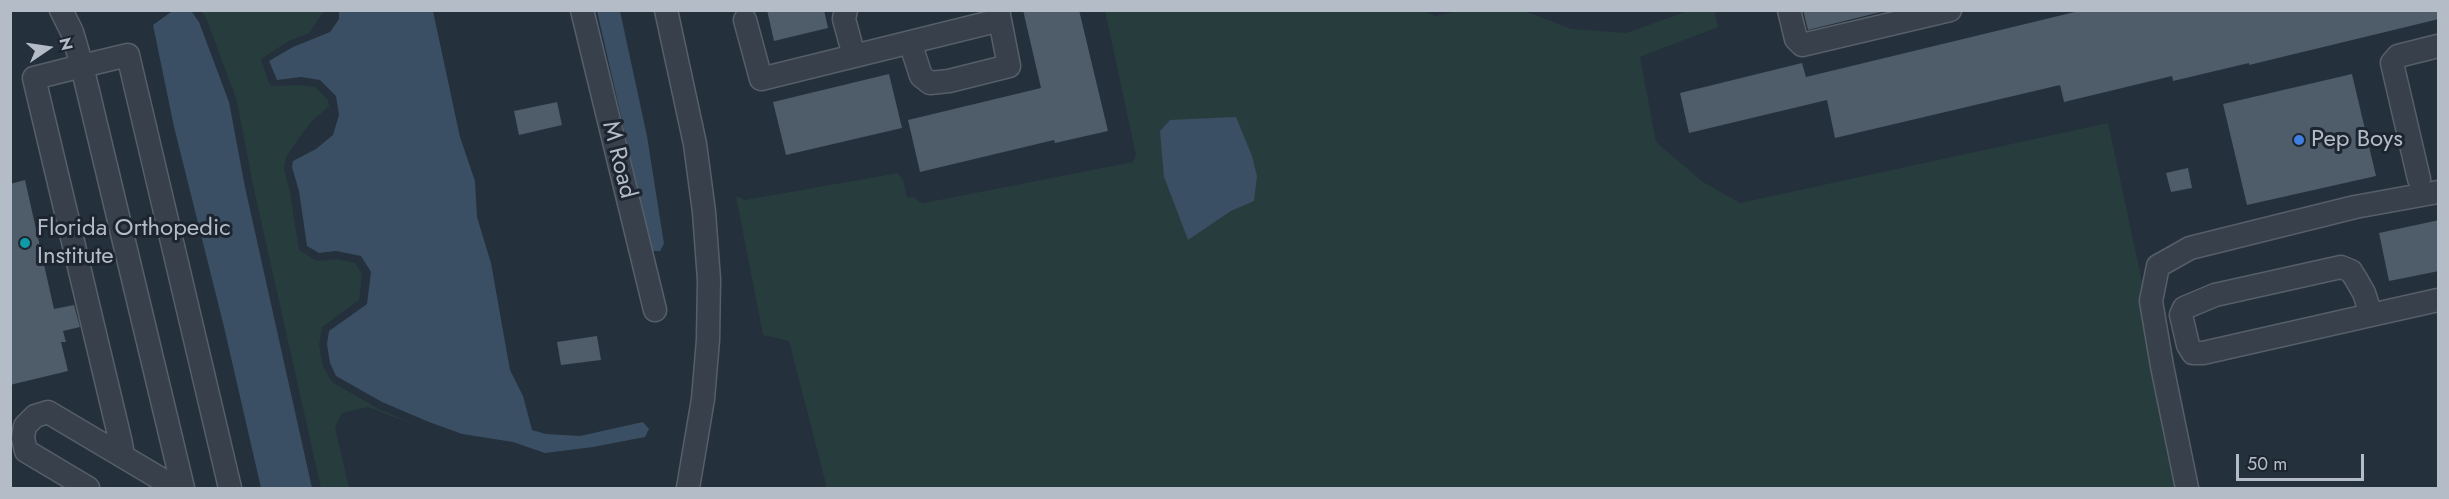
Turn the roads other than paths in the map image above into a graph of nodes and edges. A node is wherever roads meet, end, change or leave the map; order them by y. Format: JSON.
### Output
{"nodes":[{"id":1,"x":61,"y":10,"type":"edge"},
{"id":2,"x":582,"y":10,"type":"edge"},
{"id":3,"x":666,"y":10,"type":"edge"},
{"id":4,"x":846,"y":10,"type":"edge"},
{"id":5,"x":1789,"y":10,"type":"edge"},
{"id":6,"x":1950,"y":10,"type":"edge"},
{"id":7,"x":999,"y":15,"type":"edge"},
{"id":8,"x":745,"y":20,"type":"dead end"},
{"id":9,"x":910,"y":42,"type":"junction"},
{"id":10,"x":2439,"y":46,"type":"edge"},
{"id":11,"x":854,"y":56,"type":"junction"},
{"id":12,"x":82,"y":66,"type":"junction"},
{"id":13,"x":2419,"y":179,"type":"dead end"},
{"id":14,"x":2439,"y":192,"type":"edge"},
{"id":15,"x":2439,"y":300,"type":"edge"},
{"id":16,"x":655,"y":310,"type":"dead end"},
{"id":17,"x":2371,"y":315,"type":"junction"},
{"id":18,"x":117,"y":453,"type":"junction"},
{"id":19,"x":172,"y":487,"type":"edge"},
{"id":20,"x":88,"y":489,"type":"edge"},
{"id":21,"x":230,"y":489,"type":"edge"},
{"id":22,"x":688,"y":489,"type":"edge"},
{"id":23,"x":2187,"y":489,"type":"edge"}],
"edges":[{"from":1,"to":12,"type":"street"},
{"from":2,"to":16,"type":"street","name":"M Road"},
{"from":3,"to":22,"type":"street"},
{"from":4,"to":11,"type":"street"},
{"from":5,"to":6,"type":"street"},
{"from":7,"to":9,"type":"street"},
{"from":7,"to":9,"type":"street"},
{"from":8,"to":11,"type":"street"},
{"from":9,"to":11,"type":"street"},
{"from":10,"to":13,"type":"street"},
{"from":12,"to":18,"type":"street"},
{"from":12,"to":19,"type":"street"},
{"from":12,"to":21,"type":"street"},
{"from":14,"to":23,"type":"street"},
{"from":15,"to":17,"type":"street"},
{"from":17,"to":17,"type":"street"},
{"from":18,"to":19,"type":"street"},
{"from":18,"to":20,"type":"street"}]}
